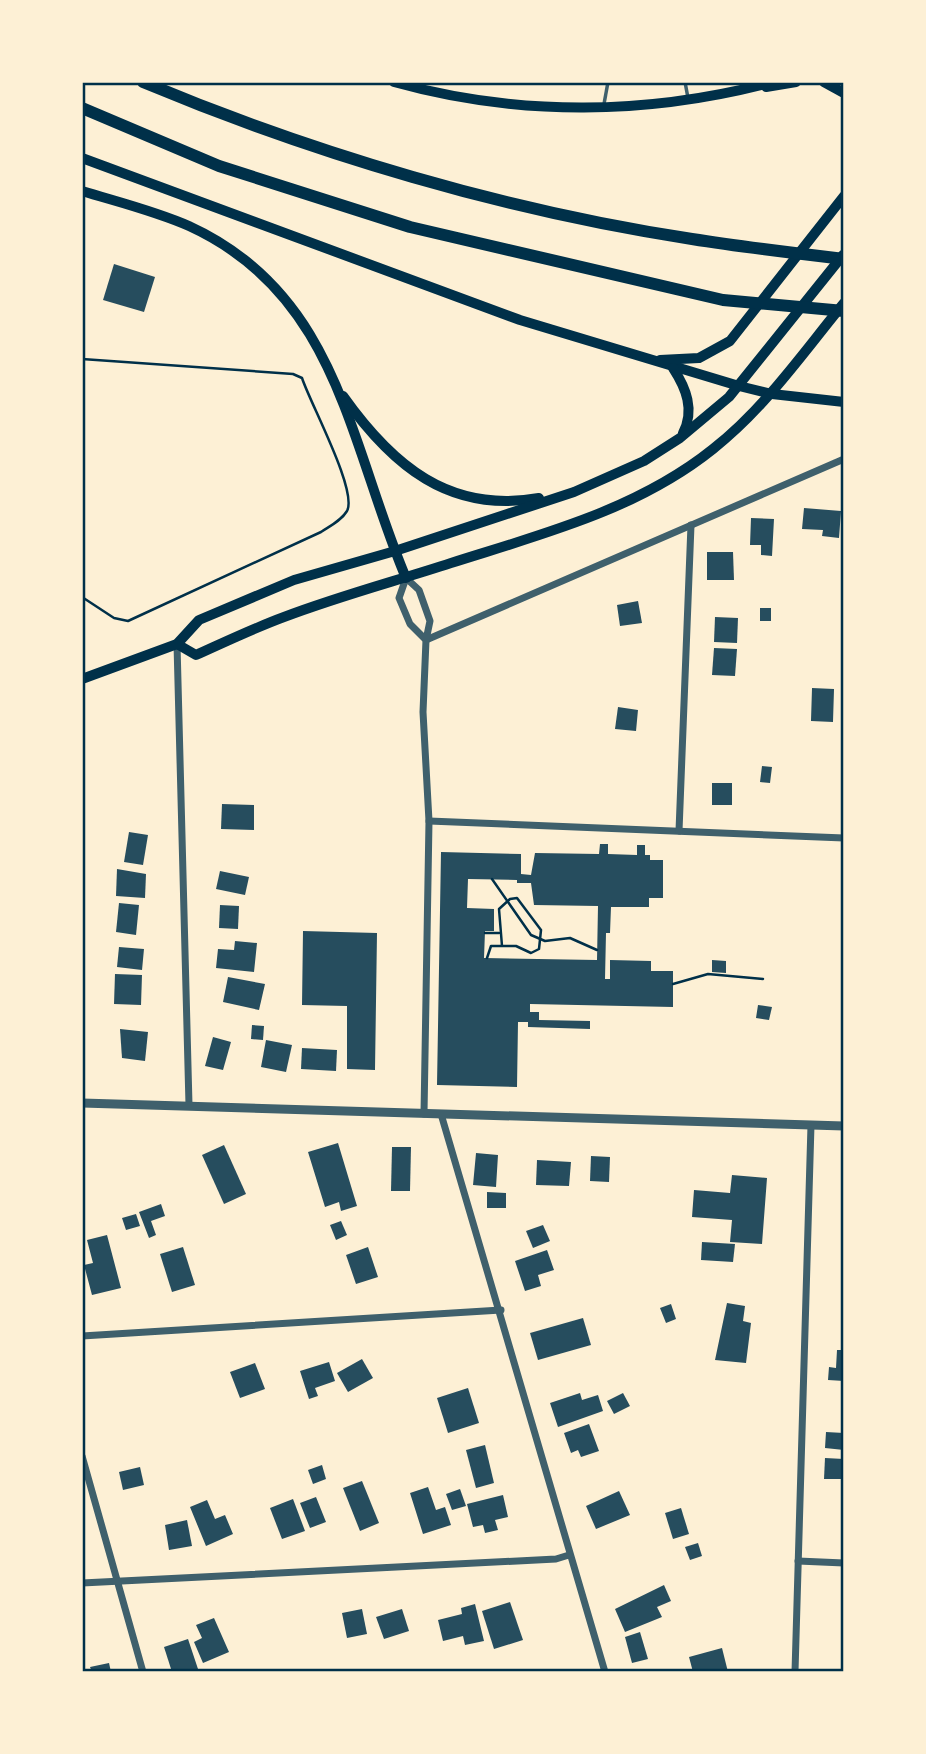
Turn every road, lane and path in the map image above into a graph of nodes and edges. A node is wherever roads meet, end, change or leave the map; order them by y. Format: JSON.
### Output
{"nodes":[{"id":1,"x":143,"y":82,"type":"edge"},
{"id":2,"x":394,"y":82,"type":"edge"},
{"id":3,"x":608,"y":82,"type":"edge"},
{"id":4,"x":685,"y":82,"type":"edge"},
{"id":5,"x":773,"y":82,"type":"edge"},
{"id":6,"x":796,"y":82,"type":"edge"},
{"id":7,"x":824,"y":82,"type":"edge"},
{"id":8,"x":732,"y":93,"type":"junction"},
{"id":9,"x":844,"y":93,"type":"edge"},
{"id":10,"x":688,"y":100,"type":"junction"},
{"id":11,"x":82,"y":108,"type":"edge"},
{"id":12,"x":603,"y":109,"type":"junction"},
{"id":13,"x":82,"y":158,"type":"edge"},
{"id":14,"x":82,"y":191,"type":"edge"},
{"id":15,"x":844,"y":196,"type":"edge"},
{"id":16,"x":844,"y":257,"type":"edge"},
{"id":17,"x":844,"y":303,"type":"edge"},
{"id":18,"x":844,"y":311,"type":"edge"},
{"id":19,"x":82,"y":359,"type":"edge"},
{"id":20,"x":649,"y":360,"type":"junction"},
{"id":21,"x":673,"y":368,"type":"junction"},
{"id":22,"x":335,"y":384,"type":"junction"},
{"id":23,"x":739,"y":386,"type":"junction"},
{"id":24,"x":772,"y":394,"type":"junction"},
{"id":25,"x":844,"y":402,"type":"edge"},
{"id":26,"x":680,"y":438,"type":"junction"},
{"id":27,"x":844,"y":459,"type":"edge"},
{"id":28,"x":574,"y":492,"type":"junction"},
{"id":29,"x":691,"y":525,"type":"junction"},
{"id":30,"x":395,"y":551,"type":"junction"},
{"id":31,"x":406,"y":578,"type":"junction"},
{"id":32,"x":82,"y":597,"type":"edge"},
{"id":33,"x":426,"y":640,"type":"junction"},
{"id":34,"x":177,"y":644,"type":"junction"},
{"id":35,"x":82,"y":679,"type":"edge"},
{"id":36,"x":429,"y":821,"type":"junction"},
{"id":37,"x":679,"y":831,"type":"junction"},
{"id":38,"x":844,"y":838,"type":"edge"},
{"id":39,"x":492,"y":879,"type":"dead end"},
{"id":40,"x":506,"y":902,"type":"junction"},
{"id":41,"x":485,"y":933,"type":"dead end"},
{"id":42,"x":499,"y":933,"type":"junction"},
{"id":43,"x":541,"y":940,"type":"junction"},
{"id":44,"x":502,"y":946,"type":"junction"},
{"id":45,"x":597,"y":950,"type":"dead end"},
{"id":46,"x":487,"y":958,"type":"dead end"},
{"id":47,"x":763,"y":979,"type":"dead end"},
{"id":48,"x":673,"y":984,"type":"dead end"},
{"id":49,"x":82,"y":1103,"type":"edge"},
{"id":50,"x":189,"y":1105,"type":"junction"},
{"id":51,"x":424,"y":1114,"type":"junction"},
{"id":52,"x":441,"y":1114,"type":"junction"},
{"id":53,"x":811,"y":1125,"type":"junction"},
{"id":54,"x":844,"y":1126,"type":"edge"},
{"id":55,"x":500,"y":1310,"type":"junction"},
{"id":56,"x":82,"y":1336,"type":"edge"},
{"id":57,"x":82,"y":1456,"type":"edge"},
{"id":58,"x":569,"y":1555,"type":"junction"},
{"id":59,"x":799,"y":1561,"type":"junction"},
{"id":60,"x":844,"y":1563,"type":"edge"},
{"id":61,"x":118,"y":1581,"type":"junction"},
{"id":62,"x":82,"y":1583,"type":"edge"},
{"id":63,"x":143,"y":1672,"type":"edge"},
{"id":64,"x":605,"y":1672,"type":"edge"},
{"id":65,"x":795,"y":1672,"type":"edge"}],
"edges":[{"from":1,"to":16,"type":"highway"},
{"from":2,"to":12,"type":"main road"},
{"from":3,"to":12,"type":"lane"},
{"from":4,"to":10,"type":"lane"},
{"from":5,"to":8,"type":"main road"},
{"from":6,"to":8,"type":"main road"},
{"from":7,"to":9,"type":"main road"},
{"from":8,"to":10,"type":"main road"},
{"from":10,"to":12,"type":"main road"},
{"from":11,"to":18,"type":"highway"},
{"from":13,"to":20,"type":"main road"},
{"from":14,"to":22,"type":"main road"},
{"from":15,"to":20,"type":"main road"},
{"from":16,"to":23,"type":"main road"},
{"from":17,"to":24,"type":"main road"},
{"from":19,"to":32,"type":"path"},
{"from":20,"to":21,"type":"main road"},
{"from":21,"to":23,"type":"main road"},
{"from":21,"to":26,"type":"main road"},
{"from":22,"to":28,"type":"main road"},
{"from":22,"to":30,"type":"main road"},
{"from":23,"to":24,"type":"main road"},
{"from":23,"to":26,"type":"main road"},
{"from":24,"to":25,"type":"main road"},
{"from":24,"to":31,"type":"main road"},
{"from":26,"to":28,"type":"main road"},
{"from":27,"to":29,"type":"street"},
{"from":28,"to":30,"type":"main road"},
{"from":29,"to":33,"type":"street"},
{"from":29,"to":37,"type":"street"},
{"from":30,"to":31,"type":"main road"},
{"from":30,"to":34,"type":"main road"},
{"from":31,"to":33,"type":"street"},
{"from":31,"to":33,"type":"street"},
{"from":31,"to":34,"type":"main road"},
{"from":33,"to":36,"type":"street"},
{"from":34,"to":35,"type":"main road"},
{"from":34,"to":50,"type":"street"},
{"from":36,"to":37,"type":"street"},
{"from":36,"to":51,"type":"street"},
{"from":37,"to":38,"type":"street"},
{"from":39,"to":40,"type":"path"},
{"from":40,"to":42,"type":"path"},
{"from":40,"to":43,"type":"path"},
{"from":40,"to":43,"type":"path"},
{"from":41,"to":42,"type":"path"},
{"from":42,"to":44,"type":"path"},
{"from":43,"to":44,"type":"path"},
{"from":43,"to":45,"type":"path"},
{"from":44,"to":46,"type":"path"},
{"from":47,"to":48,"type":"path"},
{"from":49,"to":50,"type":"street"},
{"from":50,"to":51,"type":"street"},
{"from":51,"to":52,"type":"street"},
{"from":52,"to":53,"type":"street"},
{"from":52,"to":55,"type":"street"},
{"from":53,"to":54,"type":"street"},
{"from":53,"to":59,"type":"street"},
{"from":55,"to":56,"type":"street"},
{"from":55,"to":58,"type":"street"},
{"from":57,"to":61,"type":"street"},
{"from":58,"to":61,"type":"street"},
{"from":58,"to":64,"type":"street"},
{"from":59,"to":60,"type":"street"},
{"from":59,"to":65,"type":"street"},
{"from":61,"to":62,"type":"street"},
{"from":61,"to":63,"type":"street"}]}
